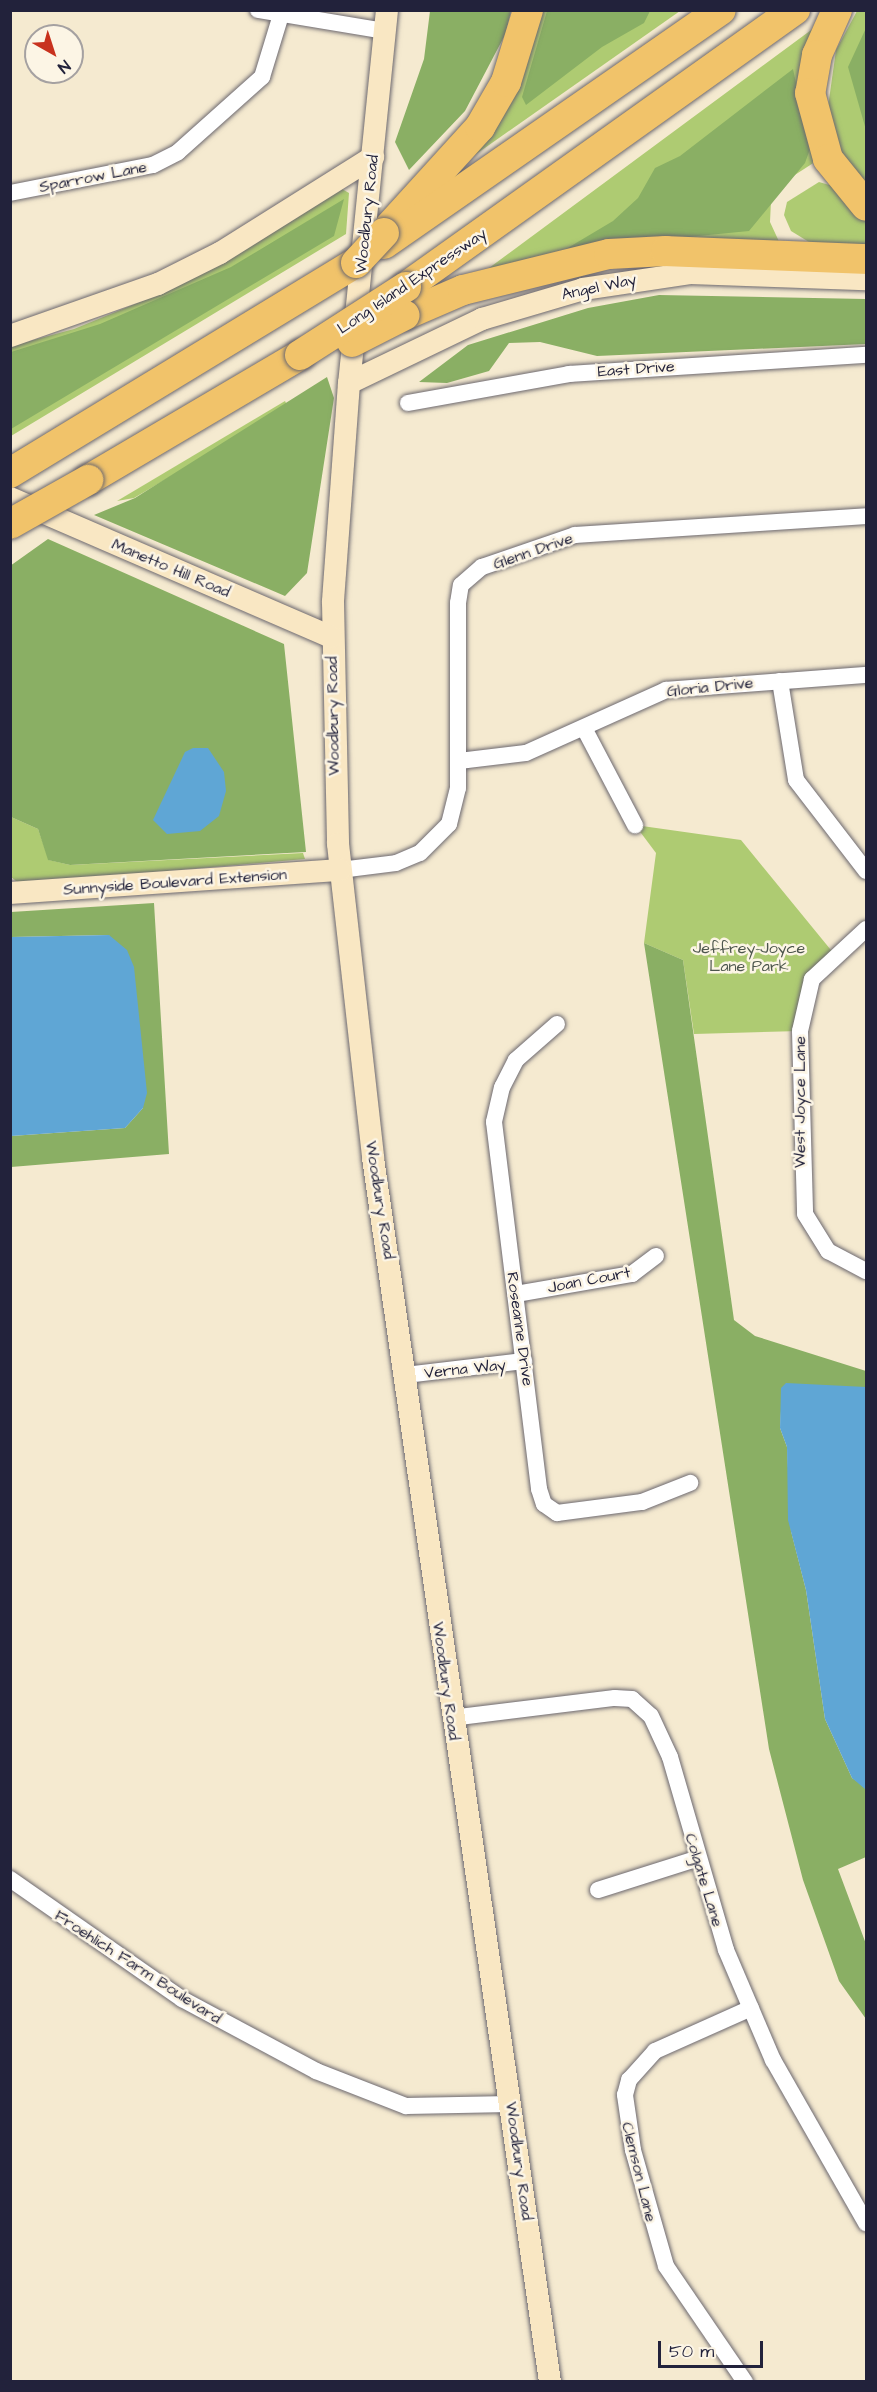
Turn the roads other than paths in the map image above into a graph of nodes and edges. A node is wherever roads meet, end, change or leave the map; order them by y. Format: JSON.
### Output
{"nodes":[{"id":1,"x":258,"y":10,"type":"edge"},
{"id":2,"x":528,"y":10,"type":"edge"},
{"id":3,"x":721,"y":10,"type":"edge"},
{"id":4,"x":795,"y":10,"type":"edge"},
{"id":5,"x":837,"y":10,"type":"edge"},
{"id":6,"x":280,"y":18,"type":"junction"},
{"id":7,"x":386,"y":21,"type":"edge"},
{"id":8,"x":373,"y":157,"type":"junction"},
{"id":9,"x":10,"y":194,"type":"edge"},
{"id":10,"x":867,"y":206,"type":"edge"},
{"id":11,"x":416,"y":211,"type":"junction"},
{"id":12,"x":867,"y":260,"type":"edge"},
{"id":13,"x":867,"y":279,"type":"edge"},
{"id":14,"x":405,"y":301,"type":"junction"},
{"id":15,"x":10,"y":336,"type":"edge"},
{"id":16,"x":867,"y":355,"type":"edge"},
{"id":17,"x":349,"y":384,"type":"junction"},
{"id":18,"x":408,"y":403,"type":"dead end"},
{"id":19,"x":23,"y":466,"type":"edge"},
{"id":20,"x":10,"y":498,"type":"edge"},
{"id":21,"x":867,"y":516,"type":"edge"},
{"id":22,"x":10,"y":524,"type":"edge"},
{"id":23,"x":331,"y":637,"type":"junction"},
{"id":24,"x":867,"y":675,"type":"edge"},
{"id":25,"x":780,"y":681,"type":"junction"},
{"id":26,"x":584,"y":728,"type":"junction"},
{"id":27,"x":459,"y":761,"type":"junction"},
{"id":28,"x":635,"y":825,"type":"dead end"},
{"id":29,"x":340,"y":870,"type":"junction"},
{"id":30,"x":867,"y":871,"type":"edge"},
{"id":31,"x":10,"y":893,"type":"edge"},
{"id":32,"x":867,"y":929,"type":"edge"},
{"id":33,"x":557,"y":1024,"type":"dead end"},
{"id":34,"x":656,"y":1256,"type":"dead end"},
{"id":35,"x":867,"y":1271,"type":"edge"},
{"id":36,"x":516,"y":1294,"type":"junction"},
{"id":37,"x":524,"y":1362,"type":"junction"},
{"id":38,"x":405,"y":1374,"type":"junction"},
{"id":39,"x":690,"y":1483,"type":"dead end"},
{"id":40,"x":451,"y":1718,"type":"junction"},
{"id":41,"x":696,"y":1859,"type":"junction"},
{"id":42,"x":10,"y":1879,"type":"edge"},
{"id":43,"x":598,"y":1890,"type":"dead end"},
{"id":44,"x":751,"y":2008,"type":"junction"},
{"id":45,"x":511,"y":2103,"type":"junction"},
{"id":46,"x":867,"y":2223,"type":"edge"},
{"id":47,"x":550,"y":2382,"type":"edge"},
{"id":48,"x":745,"y":2382,"type":"edge"}],
"edges":[{"from":1,"to":6,"type":"street"},
{"from":2,"to":11,"type":"highway"},
{"from":3,"to":11,"type":"highway"},
{"from":4,"to":14,"type":"highway","name":"Long Island Expressway"},
{"from":5,"to":10,"type":"highway"},
{"from":6,"to":7,"type":"street"},
{"from":6,"to":9,"type":"street","name":"Sparrow Lane"},
{"from":7,"to":8,"type":"main road","name":"Woodbury Road"},
{"from":8,"to":15,"type":"main road"},
{"from":8,"to":17,"type":"main road","name":"Woodbury Road"},
{"from":11,"to":19,"type":"highway","bridge":true},
{"from":12,"to":14,"type":"highway"},
{"from":13,"to":17,"type":"main road","name":"Angel Way"},
{"from":14,"to":22,"type":"highway","name":"Long Island Expressway","bridge":true},
{"from":16,"to":18,"type":"street","name":"East Drive"},
{"from":17,"to":23,"type":"main road","name":"Woodbury Road"},
{"from":20,"to":23,"type":"main road","name":"Manetto Hill Road"},
{"from":21,"to":27,"type":"street","name":"Glenn Drive"},
{"from":23,"to":29,"type":"main road","name":"Woodbury Road"},
{"from":24,"to":25,"type":"street","name":"Gloria Drive"},
{"from":25,"to":26,"type":"street","name":"Gloria Drive"},
{"from":25,"to":30,"type":"street"},
{"from":26,"to":27,"type":"street","name":"Gloria Drive"},
{"from":26,"to":28,"type":"street"},
{"from":27,"to":29,"type":"street","name":"Glenn Drive"},
{"from":29,"to":31,"type":"main road","name":"Sunnyside Boulevard Extension"},
{"from":29,"to":38,"type":"main road","name":"Woodbury Road"},
{"from":32,"to":35,"type":"street","name":"West Joyce Lane"},
{"from":33,"to":36,"type":"street","name":"Roseanne Drive"},
{"from":34,"to":36,"type":"street","name":"Joan Court"},
{"from":36,"to":37,"type":"street","name":"Roseanne Drive"},
{"from":37,"to":38,"type":"street","name":"Verna Way"},
{"from":37,"to":39,"type":"street","name":"Roseanne Drive"},
{"from":38,"to":40,"type":"main road","name":"Woodbury Road"},
{"from":40,"to":41,"type":"street","name":"Colgate Lane"},
{"from":40,"to":45,"type":"main road","name":"Woodbury Road"},
{"from":41,"to":43,"type":"street"},
{"from":41,"to":44,"type":"street","name":"Colgate Lane"},
{"from":42,"to":45,"type":"street","name":"Froehlich Farm Boulevard"},
{"from":44,"to":46,"type":"street","name":"Colgate Lane"},
{"from":44,"to":48,"type":"street","name":"Clemson Lane"},
{"from":45,"to":47,"type":"main road","name":"Woodbury Road"}]}
